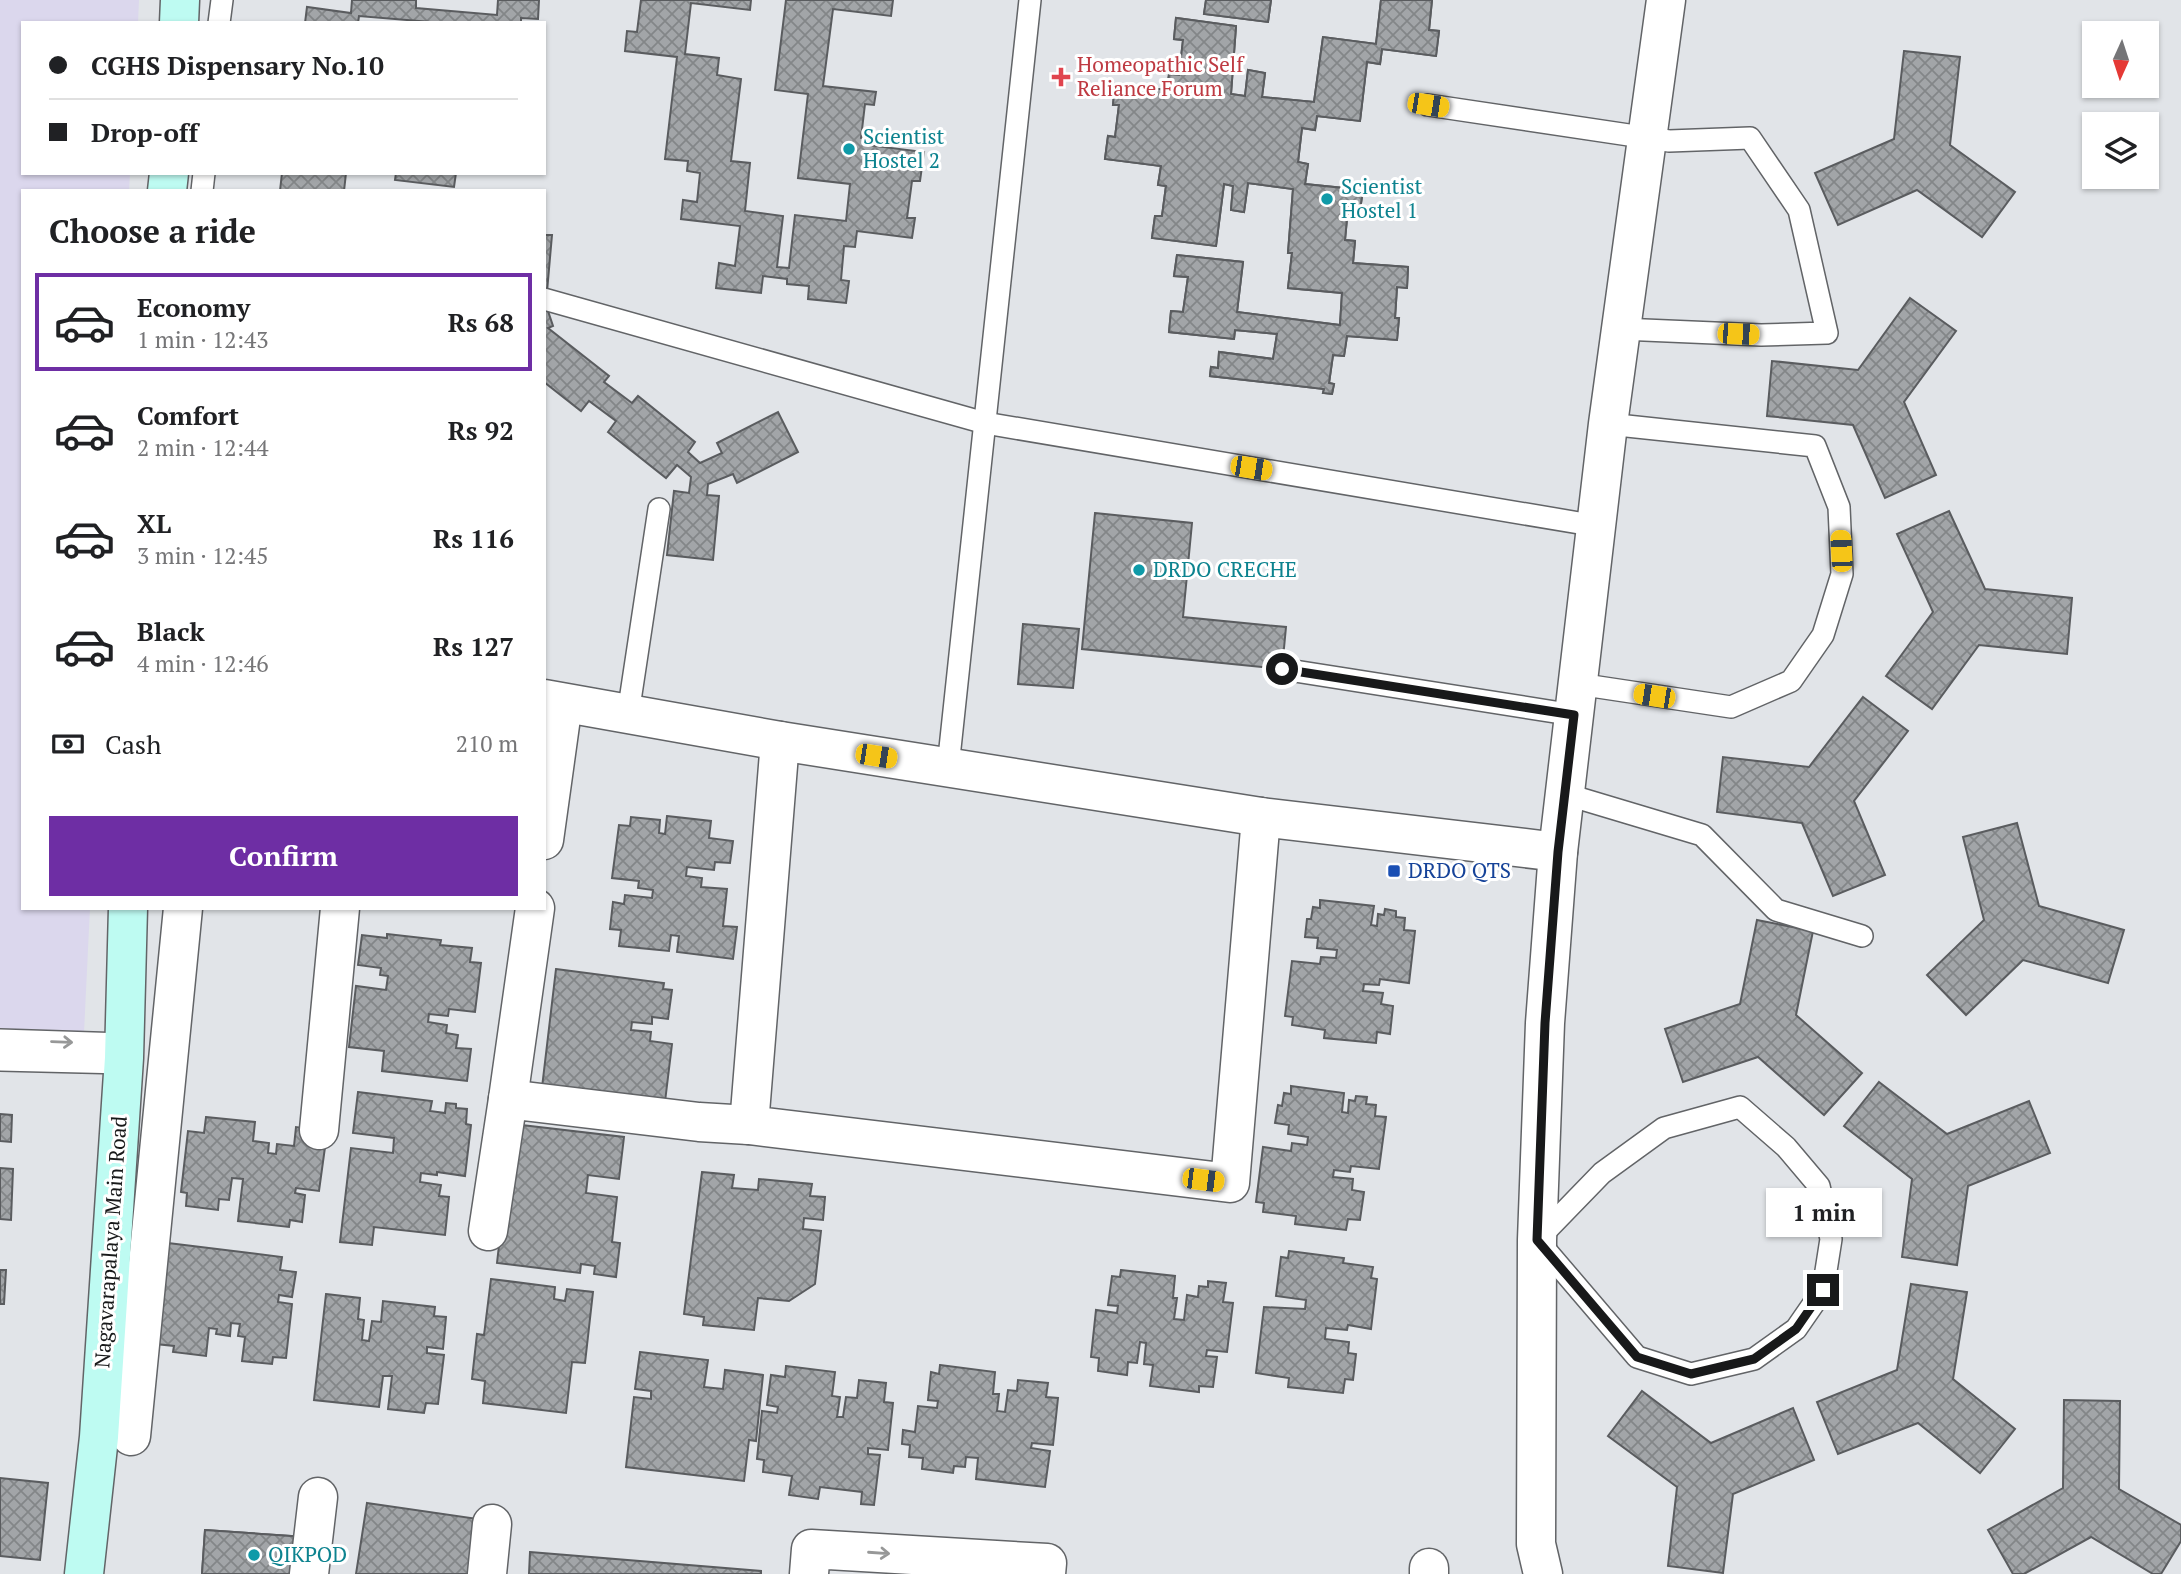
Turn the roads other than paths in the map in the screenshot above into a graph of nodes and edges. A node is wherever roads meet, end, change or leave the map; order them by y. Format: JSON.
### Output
{"nodes":[{"id":1,"x":180,"y":0,"type":"edge"},
{"id":2,"x":222,"y":0,"type":"edge"},
{"id":3,"x":1030,"y":0,"type":"edge"},
{"id":4,"x":1665,"y":0,"type":"edge"},
{"id":5,"x":178,"y":21,"type":"edge"},
{"id":6,"x":219,"y":21,"type":"edge"},
{"id":7,"x":1428,"y":105,"type":"dead end"},
{"id":8,"x":1647,"y":138,"type":"junction"},
{"id":9,"x":546,"y":300,"type":"edge"},
{"id":10,"x":1621,"y":329,"type":"junction"},
{"id":11,"x":985,"y":423,"type":"junction"},
{"id":12,"x":1608,"y":424,"type":"junction"},
{"id":13,"x":659,"y":509,"type":"dead end"},
{"id":14,"x":1597,"y":526,"type":"junction"},
{"id":15,"x":1282,"y":669,"type":"dead end"},
{"id":16,"x":1576,"y":699,"type":"junction"},
{"id":17,"x":554,"y":701,"type":"edge"},
{"id":18,"x":628,"y":714,"type":"junction"},
{"id":19,"x":780,"y":741,"type":"junction"},
{"id":20,"x":948,"y":767,"type":"junction"},
{"id":21,"x":1565,"y":794,"type":"junction"},
{"id":22,"x":546,"y":812,"type":"edge"},
{"id":23,"x":1261,"y":817,"type":"junction"},
{"id":24,"x":1558,"y":852,"type":"junction"},
{"id":25,"x":128,"y":910,"type":"edge"},
{"id":26,"x":183,"y":910,"type":"edge"},
{"id":27,"x":340,"y":910,"type":"edge"},
{"id":28,"x":535,"y":910,"type":"edge"},
{"id":29,"x":1862,"y":936,"type":"dead end"},
{"id":30,"x":0,"y":1040,"type":"edge"},
{"id":31,"x":123,"y":1054,"type":"junction"},
{"id":32,"x":0,"y":1060,"type":"edge"},
{"id":33,"x":508,"y":1099,"type":"junction"},
{"id":34,"x":749,"y":1125,"type":"junction"},
{"id":35,"x":319,"y":1130,"type":"dead end"},
{"id":36,"x":488,"y":1231,"type":"dead end"},
{"id":37,"x":1537,"y":1240,"type":"junction"},
{"id":38,"x":131,"y":1436,"type":"dead end"},
{"id":39,"x":318,"y":1497,"type":"dead end"},
{"id":40,"x":492,"y":1524,"type":"dead end"},
{"id":41,"x":84,"y":1574,"type":"edge"},
{"id":42,"x":309,"y":1574,"type":"edge"},
{"id":43,"x":487,"y":1574,"type":"edge"},
{"id":44,"x":809,"y":1574,"type":"edge"},
{"id":45,"x":1046,"y":1574,"type":"edge"},
{"id":46,"x":1543,"y":1574,"type":"edge"}],
"edges":[{"from":1,"to":5,"type":"main road"},
{"from":2,"to":6,"type":"lane"},
{"from":3,"to":11,"type":"lane"},
{"from":4,"to":8,"type":"street"},
{"from":7,"to":8,"type":"lane"},
{"from":8,"to":10,"type":"street"},
{"from":8,"to":10,"type":"lane"},
{"from":9,"to":11,"type":"lane"},
{"from":10,"to":12,"type":"street"},
{"from":11,"to":14,"type":"lane"},
{"from":11,"to":20,"type":"lane"},
{"from":12,"to":14,"type":"street"},
{"from":12,"to":16,"type":"lane"},
{"from":13,"to":18,"type":"lane"},
{"from":14,"to":16,"type":"street"},
{"from":15,"to":16,"type":"lane"},
{"from":16,"to":21,"type":"street"},
{"from":17,"to":18,"type":"street"},
{"from":17,"to":22,"type":"street"},
{"from":18,"to":19,"type":"street"},
{"from":19,"to":20,"type":"street"},
{"from":19,"to":34,"type":"street"},
{"from":20,"to":23,"type":"street"},
{"from":21,"to":24,"type":"street"},
{"from":21,"to":29,"type":"lane"},
{"from":23,"to":24,"type":"street"},
{"from":23,"to":34,"type":"street"},
{"from":24,"to":37,"type":"street"},
{"from":25,"to":31,"type":"main road","name":"Nagavarapalaya Main Road"},
{"from":26,"to":38,"type":"street"},
{"from":27,"to":35,"type":"street"},
{"from":28,"to":33,"type":"street"},
{"from":30,"to":31,"type":"lane","one_way":true},
{"from":31,"to":32,"type":"lane"},
{"from":31,"to":41,"type":"main road","name":"Nagavarapalaya Main Road"},
{"from":33,"to":34,"type":"street"},
{"from":33,"to":36,"type":"street"},
{"from":37,"to":37,"type":"lane"},
{"from":37,"to":46,"type":"street"},
{"from":39,"to":42,"type":"street"},
{"from":40,"to":43,"type":"street"},
{"from":44,"to":45,"type":"street","one_way":true}]}
